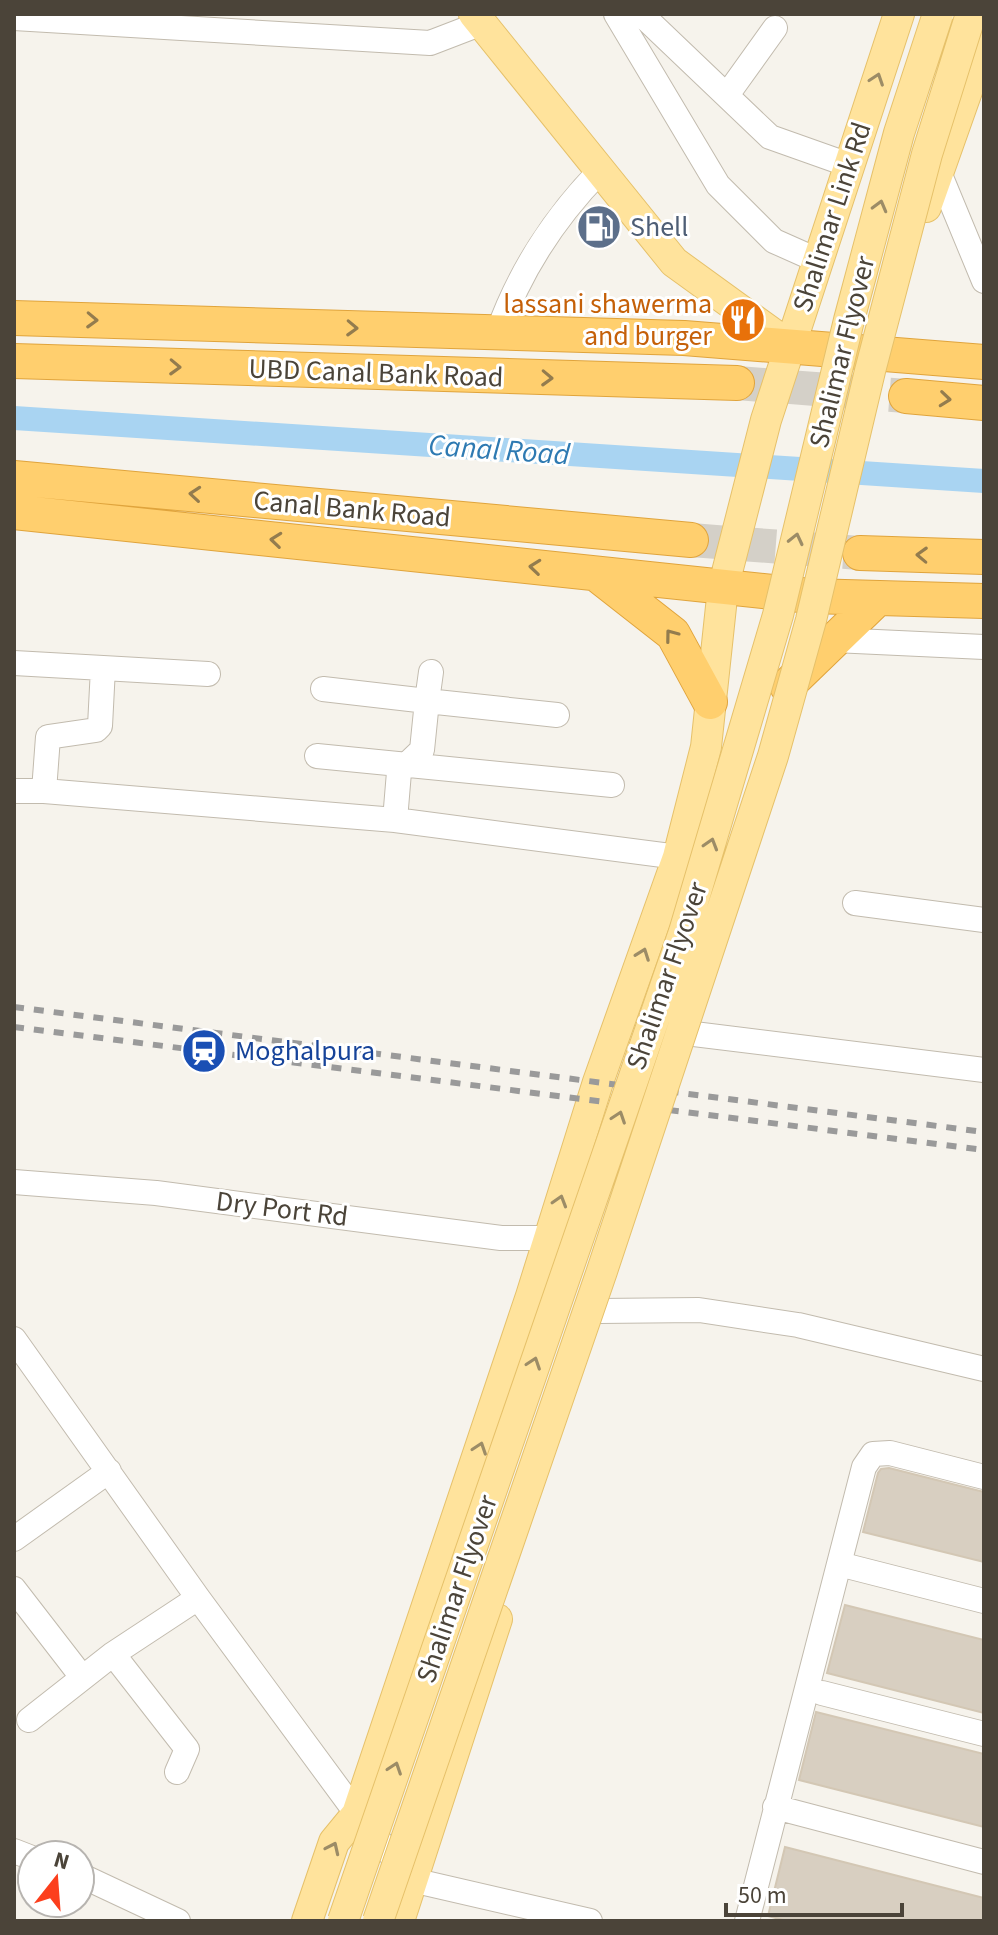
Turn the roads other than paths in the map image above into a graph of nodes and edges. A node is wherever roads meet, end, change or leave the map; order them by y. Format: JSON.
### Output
{"nodes":[{"id":1,"x":616,"y":14,"type":"edge"},
{"id":2,"x":641,"y":14,"type":"edge"},
{"id":3,"x":899,"y":14,"type":"edge"},
{"id":4,"x":938,"y":14,"type":"edge"},
{"id":5,"x":971,"y":14,"type":"edge"},
{"id":6,"x":14,"y":18,"type":"edge"},
{"id":7,"x":478,"y":18,"type":"edge"},
{"id":8,"x":775,"y":28,"type":"dead end"},
{"id":9,"x":984,"y":43,"type":"edge"},
{"id":10,"x":727,"y":95,"type":"junction"},
{"id":11,"x":849,"y":165,"type":"junction"},
{"id":12,"x":938,"y":170,"type":"junction"},
{"id":13,"x":600,"y":171,"type":"junction"},
{"id":14,"x":819,"y":261,"type":"junction"},
{"id":15,"x":984,"y":281,"type":"edge"},
{"id":16,"x":14,"y":318,"type":"edge"},
{"id":17,"x":498,"y":332,"type":"junction"},
{"id":18,"x":790,"y":346,"type":"junction"},
{"id":19,"x":880,"y":352,"type":"junction"},
{"id":20,"x":14,"y":361,"type":"edge"},
{"id":21,"x":984,"y":362,"type":"edge"},
{"id":22,"x":737,"y":383,"type":"tunnel mouth"},
{"id":23,"x":906,"y":396,"type":"tunnel mouth"},
{"id":24,"x":984,"y":403,"type":"edge"},
{"id":25,"x":14,"y":478,"type":"edge"},
{"id":26,"x":14,"y":512,"type":"edge"},
{"id":27,"x":691,"y":540,"type":"tunnel mouth"},
{"id":28,"x":860,"y":553,"type":"tunnel mouth"},
{"id":29,"x":984,"y":557,"type":"edge"},
{"id":30,"x":597,"y":574,"type":"junction"},
{"id":31,"x":723,"y":588,"type":"junction"},
{"id":32,"x":810,"y":596,"type":"junction"},
{"id":33,"x":878,"y":598,"type":"junction"},
{"id":34,"x":984,"y":601,"type":"edge"},
{"id":35,"x":834,"y":640,"type":"junction"},
{"id":36,"x":984,"y":647,"type":"edge"},
{"id":37,"x":14,"y":663,"type":"edge"},
{"id":38,"x":103,"y":668,"type":"junction"},
{"id":39,"x":431,"y":672,"type":"dead end"},
{"id":40,"x":208,"y":674,"type":"dead end"},
{"id":41,"x":787,"y":686,"type":"junction"},
{"id":42,"x":323,"y":689,"type":"dead end"},
{"id":43,"x":427,"y":701,"type":"junction"},
{"id":44,"x":710,"y":702,"type":"junction"},
{"id":45,"x":557,"y":715,"type":"dead end"},
{"id":46,"x":317,"y":756,"type":"dead end"},
{"id":47,"x":402,"y":766,"type":"junction"},
{"id":48,"x":612,"y":785,"type":"dead end"},
{"id":49,"x":14,"y":791,"type":"edge"},
{"id":50,"x":44,"y":791,"type":"junction"},
{"id":51,"x":395,"y":820,"type":"junction"},
{"id":52,"x":678,"y":857,"type":"junction"},
{"id":53,"x":855,"y":903,"type":"dead end"},
{"id":54,"x":984,"y":920,"type":"edge"},
{"id":55,"x":694,"y":1034,"type":"junction"},
{"id":56,"x":603,"y":1067,"type":"junction"},
{"id":57,"x":984,"y":1070,"type":"edge"},
{"id":58,"x":677,"y":1085,"type":"junction"},
{"id":59,"x":14,"y":1182,"type":"edge"},
{"id":60,"x":549,"y":1238,"type":"junction"},
{"id":61,"x":599,"y":1311,"type":"junction"},
{"id":62,"x":14,"y":1339,"type":"edge"},
{"id":63,"x":984,"y":1369,"type":"edge"},
{"id":64,"x":109,"y":1471,"type":"junction"},
{"id":65,"x":984,"y":1477,"type":"edge"},
{"id":66,"x":14,"y":1539,"type":"edge"},
{"id":67,"x":839,"y":1564,"type":"junction"},
{"id":68,"x":14,"y":1589,"type":"edge"},
{"id":69,"x":198,"y":1598,"type":"junction"},
{"id":70,"x":984,"y":1601,"type":"edge"},
{"id":71,"x":113,"y":1654,"type":"junction"},
{"id":72,"x":82,"y":1677,"type":"junction"},
{"id":73,"x":822,"y":1693,"type":"dead end"},
{"id":74,"x":29,"y":1720,"type":"dead end"},
{"id":75,"x":984,"y":1734,"type":"edge"},
{"id":76,"x":177,"y":1772,"type":"dead end"},
{"id":77,"x":775,"y":1807,"type":"junction"},
{"id":78,"x":357,"y":1814,"type":"junction"},
{"id":79,"x":984,"y":1862,"type":"edge"},
{"id":80,"x":412,"y":1880,"type":"junction"},
{"id":81,"x":96,"y":1883,"type":"edge"},
{"id":82,"x":178,"y":1921,"type":"edge"},
{"id":83,"x":307,"y":1921,"type":"edge"},
{"id":84,"x":343,"y":1921,"type":"edge"},
{"id":85,"x":378,"y":1921,"type":"edge"},
{"id":86,"x":399,"y":1921,"type":"edge"},
{"id":87,"x":590,"y":1921,"type":"edge"},
{"id":88,"x":747,"y":1921,"type":"edge"}],
"edges":[{"from":1,"to":14,"type":"street"},
{"from":2,"to":10,"type":"street"},
{"from":11,"to":3,"type":"main road","name":"Shalimar Link Rd","one_way":true},
{"from":84,"to":4,"type":"main road","name":"Shalimar Flyover","one_way":true,"bridge":true},
{"from":5,"to":85,"type":"main road","name":"Shalimar Flyover","bridge":true},
{"from":6,"to":7,"type":"street"},
{"from":7,"to":13,"type":"main road"},
{"from":8,"to":10,"type":"street"},
{"from":9,"to":12,"type":"main road"},
{"from":10,"to":11,"type":"street"},
{"from":11,"to":14,"type":"main road","name":"Shalimar Link Rd"},
{"from":12,"to":15,"type":"street"},
{"from":12,"to":19,"type":"main road"},
{"from":13,"to":17,"type":"street"},
{"from":13,"to":18,"type":"main road"},
{"from":14,"to":18,"type":"main road","name":"Shalimar Link Rd"},
{"from":16,"to":17,"type":"highway","one_way":true},
{"from":17,"to":18,"type":"highway"},
{"from":18,"to":19,"type":"highway"},
{"from":18,"to":31,"type":"main road","name":"Shalimar Link Rd"},
{"from":19,"to":21,"type":"highway"},
{"from":19,"to":32,"type":"main road","bridge":true},
{"from":20,"to":22,"type":"highway","name":"UBD Canal Bank Road","one_way":true},
{"from":23,"to":24,"type":"highway","one_way":true},
{"from":27,"to":25,"type":"highway","name":"Canal Bank Road","one_way":true},
{"from":30,"to":26,"type":"highway","one_way":true},
{"from":29,"to":28,"type":"highway","one_way":true},
{"from":30,"to":31,"type":"highway"},
{"from":44,"to":30,"type":"highway","one_way":true},
{"from":31,"to":32,"type":"highway"},
{"from":31,"to":44,"type":"main road","name":"Shalimar Link Rd"},
{"from":32,"to":33,"type":"highway"},
{"from":32,"to":41,"type":"main road"},
{"from":33,"to":34,"type":"highway"},
{"from":33,"to":35,"type":"highway"},
{"from":35,"to":36,"type":"street"},
{"from":35,"to":41,"type":"highway"},
{"from":37,"to":38,"type":"street"},
{"from":38,"to":40,"type":"street"},
{"from":38,"to":50,"type":"street"},
{"from":39,"to":43,"type":"street"},
{"from":41,"to":55,"type":"main road"},
{"from":42,"to":43,"type":"street"},
{"from":43,"to":45,"type":"street"},
{"from":43,"to":47,"type":"street"},
{"from":44,"to":52,"type":"main road","name":"Shalimar Link Rd"},
{"from":46,"to":47,"type":"street"},
{"from":47,"to":48,"type":"street"},
{"from":47,"to":51,"type":"street"},
{"from":49,"to":50,"type":"street"},
{"from":50,"to":51,"type":"street"},
{"from":51,"to":52,"type":"street"},
{"from":56,"to":52,"type":"main road","name":"Shalimar Link Rd","one_way":true},
{"from":53,"to":54,"type":"street"},
{"from":55,"to":57,"type":"street"},
{"from":55,"to":58,"type":"main road"},
{"from":56,"to":58,"type":"main road"},
{"from":60,"to":56,"type":"main road","name":"Shalimar Link Rd","one_way":true},
{"from":58,"to":61,"type":"main road"},
{"from":59,"to":60,"type":"street","name":"Dry Port Rd"},
{"from":78,"to":60,"type":"main road","name":"Shalimar Link Rd","one_way":true},
{"from":61,"to":63,"type":"street"},
{"from":61,"to":80,"type":"main road"},
{"from":62,"to":64,"type":"street"},
{"from":64,"to":66,"type":"street"},
{"from":64,"to":69,"type":"street"},
{"from":65,"to":67,"type":"street"},
{"from":67,"to":70,"type":"street"},
{"from":67,"to":77,"type":"street"},
{"from":68,"to":72,"type":"street"},
{"from":69,"to":71,"type":"street"},
{"from":69,"to":78,"type":"street"},
{"from":71,"to":72,"type":"street"},
{"from":71,"to":76,"type":"street"},
{"from":72,"to":74,"type":"street"},
{"from":73,"to":75,"type":"street"},
{"from":77,"to":79,"type":"street"},
{"from":77,"to":88,"type":"street"},
{"from":78,"to":80,"type":"street"},
{"from":83,"to":78,"type":"main road","name":"Shalimar Link Rd","one_way":true},
{"from":80,"to":86,"type":"main road"},
{"from":80,"to":87,"type":"street"},
{"from":81,"to":82,"type":"street"}]}
